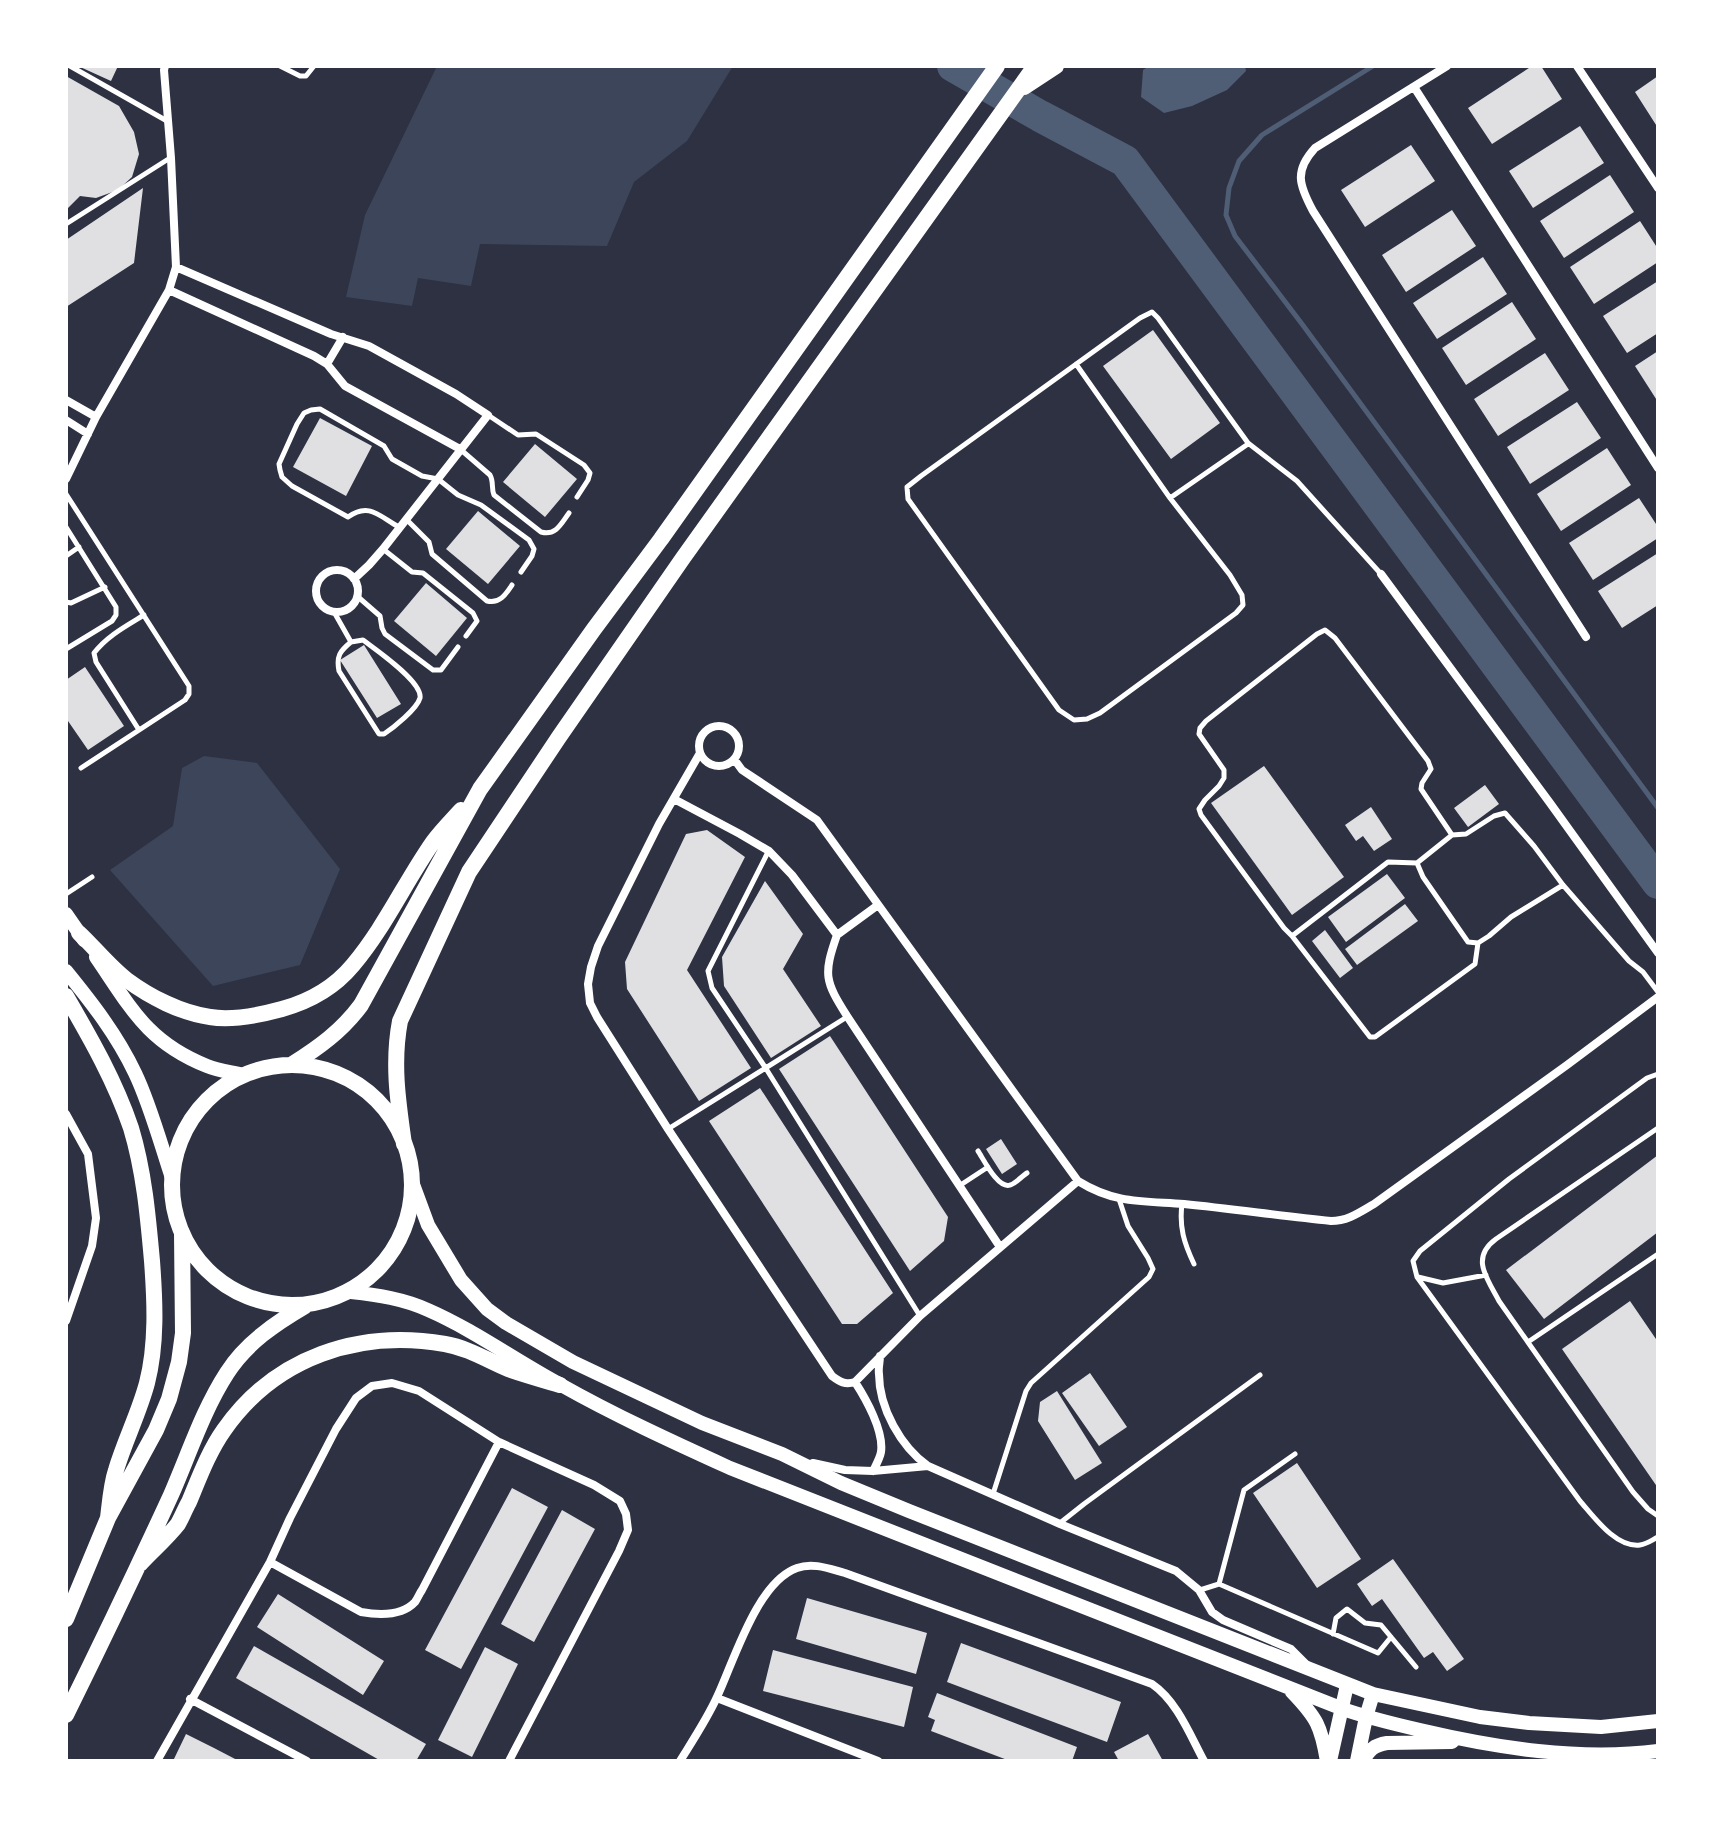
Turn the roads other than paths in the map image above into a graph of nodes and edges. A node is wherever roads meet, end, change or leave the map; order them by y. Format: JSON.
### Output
{"nodes":[{"id":1,"x":70,"y":66,"type":"edge"},
{"id":2,"x":165,"y":66,"type":"edge"},
{"id":3,"x":280,"y":66,"type":"edge"},
{"id":4,"x":314,"y":66,"type":"edge"},
{"id":5,"x":1035,"y":66,"type":"edge"},
{"id":6,"x":1056,"y":66,"type":"edge"},
{"id":7,"x":1447,"y":66,"type":"edge"},
{"id":8,"x":1577,"y":66,"type":"edge"},
{"id":9,"x":996,"y":68,"type":"edge"},
{"id":10,"x":1414,"y":87,"type":"junction"},
{"id":11,"x":1017,"y":91,"type":"junction"},
{"id":12,"x":167,"y":121,"type":"junction"},
{"id":13,"x":171,"y":158,"type":"junction"},
{"id":14,"x":1658,"y":188,"type":"edge"},
{"id":15,"x":66,"y":224,"type":"edge"},
{"id":16,"x":176,"y":267,"type":"junction"},
{"id":17,"x":169,"y":290,"type":"junction"},
{"id":18,"x":343,"y":337,"type":"junction"},
{"id":19,"x":327,"y":364,"type":"junction"},
{"id":20,"x":1076,"y":364,"type":"junction"},
{"id":21,"x":66,"y":400,"type":"edge"},
{"id":22,"x":488,"y":415,"type":"junction"},
{"id":23,"x":96,"y":417,"type":"junction"},
{"id":24,"x":66,"y":420,"type":"edge"},
{"id":25,"x":88,"y":434,"type":"junction"},
{"id":26,"x":1248,"y":443,"type":"junction"},
{"id":27,"x":460,"y":449,"type":"junction"},
{"id":28,"x":1658,"y":468,"type":"edge"},
{"id":29,"x":66,"y":479,"type":"edge"},
{"id":30,"x":438,"y":479,"type":"junction"},
{"id":31,"x":66,"y":494,"type":"edge"},
{"id":32,"x":577,"y":497,"type":"dead end"},
{"id":33,"x":1170,"y":498,"type":"junction"},
{"id":34,"x":569,"y":513,"type":"dead end"},
{"id":35,"x":406,"y":520,"type":"junction"},
{"id":36,"x":66,"y":527,"type":"edge"},
{"id":37,"x":399,"y":527,"type":"junction"},
{"id":38,"x":79,"y":547,"type":"junction"},
{"id":39,"x":383,"y":549,"type":"junction"},
{"id":40,"x":66,"y":556,"type":"edge"},
{"id":41,"x":521,"y":572,"type":"dead end"},
{"id":42,"x":1381,"y":574,"type":"joint"},
{"id":43,"x":354,"y":579,"type":"junction"},
{"id":44,"x":512,"y":585,"type":"dead end"},
{"id":45,"x":105,"y":587,"type":"junction"},
{"id":46,"x":357,"y":596,"type":"junction"},
{"id":47,"x":66,"y":602,"type":"edge"},
{"id":48,"x":334,"y":612,"type":"junction"},
{"id":49,"x":144,"y":615,"type":"junction"},
{"id":50,"x":466,"y":636,"type":"dead end"},
{"id":51,"x":1586,"y":637,"type":"dead end"},
{"id":52,"x":351,"y":642,"type":"junction"},
{"id":53,"x":458,"y":647,"type":"dead end"},
{"id":54,"x":66,"y":649,"type":"edge"},
{"id":55,"x":139,"y":730,"type":"junction"},
{"id":56,"x":700,"y":753,"type":"junction"},
{"id":57,"x":734,"y":759,"type":"junction"},
{"id":58,"x":81,"y":768,"type":"dead end"},
{"id":59,"x":480,"y":789,"type":"junction"},
{"id":60,"x":674,"y":799,"type":"junction"},
{"id":61,"x":1452,"y":835,"type":"junction"},
{"id":62,"x":769,"y":851,"type":"junction"},
{"id":63,"x":1417,"y":863,"type":"junction"},
{"id":64,"x":92,"y":877,"type":"dead end"},
{"id":65,"x":1563,"y":885,"type":"junction"},
{"id":66,"x":66,"y":894,"type":"edge"},
{"id":67,"x":878,"y":905,"type":"junction"},
{"id":68,"x":66,"y":914,"type":"edge"},
{"id":69,"x":79,"y":933,"type":"junction"},
{"id":70,"x":837,"y":935,"type":"junction"},
{"id":71,"x":1292,"y":936,"type":"junction"},
{"id":72,"x":1478,"y":943,"type":"junction"},
{"id":73,"x":1658,"y":953,"type":"edge"},
{"id":74,"x":66,"y":971,"type":"edge"},
{"id":75,"x":1658,"y":994,"type":"edge"},
{"id":76,"x":66,"y":996,"type":"edge"},
{"id":77,"x":847,"y":1016,"type":"junction"},
{"id":78,"x":291,"y":1065,"type":"junction"},
{"id":79,"x":765,"y":1067,"type":"junction"},
{"id":80,"x":1658,"y":1074,"type":"edge"},
{"id":81,"x":244,"y":1075,"type":"junction"},
{"id":82,"x":66,"y":1114,"type":"edge"},
{"id":83,"x":1658,"y":1128,"type":"edge"},
{"id":84,"x":668,"y":1129,"type":"junction"},
{"id":85,"x":404,"y":1144,"type":"junction"},
{"id":86,"x":978,"y":1151,"type":"dead end"},
{"id":87,"x":988,"y":1167,"type":"junction"},
{"id":88,"x":1027,"y":1173,"type":"dead end"},
{"id":89,"x":172,"y":1178,"type":"junction"},
{"id":90,"x":411,"y":1179,"type":"junction"},
{"id":91,"x":1078,"y":1181,"type":"junction"},
{"id":92,"x":959,"y":1186,"type":"junction"},
{"id":93,"x":1119,"y":1199,"type":"junction"},
{"id":94,"x":1182,"y":1204,"type":"junction"},
{"id":95,"x":182,"y":1232,"type":"junction"},
{"id":96,"x":1000,"y":1247,"type":"junction"},
{"id":97,"x":1658,"y":1254,"type":"edge"},
{"id":98,"x":1194,"y":1264,"type":"dead end"},
{"id":99,"x":1486,"y":1275,"type":"junction"},
{"id":100,"x":1417,"y":1277,"type":"junction"},
{"id":101,"x":351,"y":1292,"type":"junction"},
{"id":102,"x":309,"y":1304,"type":"junction"},
{"id":103,"x":920,"y":1316,"type":"junction"},
{"id":104,"x":66,"y":1321,"type":"edge"},
{"id":105,"x":1528,"y":1342,"type":"junction"},
{"id":106,"x":881,"y":1355,"type":"junction"},
{"id":107,"x":1260,"y":1375,"type":"dead end"},
{"id":108,"x":855,"y":1382,"type":"junction"},
{"id":109,"x":560,"y":1385,"type":"junction"},
{"id":110,"x":499,"y":1442,"type":"junction"},
{"id":111,"x":782,"y":1454,"type":"junction"},
{"id":112,"x":1295,"y":1454,"type":"dead end"},
{"id":113,"x":928,"y":1466,"type":"junction"},
{"id":114,"x":873,"y":1471,"type":"junction"},
{"id":115,"x":993,"y":1495,"type":"junction"},
{"id":116,"x":1658,"y":1516,"type":"edge"},
{"id":117,"x":108,"y":1518,"type":"junction"},
{"id":118,"x":1060,"y":1524,"type":"junction"},
{"id":119,"x":1658,"y":1537,"type":"edge"},
{"id":120,"x":270,"y":1562,"type":"junction"},
{"id":121,"x":140,"y":1564,"type":"junction"},
{"id":122,"x":1219,"y":1584,"type":"junction"},
{"id":123,"x":1199,"y":1590,"type":"junction"},
{"id":124,"x":66,"y":1619,"type":"edge"},
{"id":125,"x":1333,"y":1634,"type":"junction"},
{"id":126,"x":1391,"y":1637,"type":"junction"},
{"id":127,"x":1416,"y":1667,"type":"dead end"},
{"id":128,"x":1310,"y":1668,"type":"junction"},
{"id":129,"x":1347,"y":1685,"type":"junction"},
{"id":130,"x":1286,"y":1686,"type":"junction"},
{"id":131,"x":1373,"y":1694,"type":"junction"},
{"id":132,"x":717,"y":1698,"type":"junction"},
{"id":133,"x":190,"y":1699,"type":"junction"},
{"id":134,"x":1343,"y":1709,"type":"junction"},
{"id":135,"x":66,"y":1715,"type":"edge"},
{"id":136,"x":1366,"y":1717,"type":"junction"},
{"id":137,"x":1658,"y":1721,"type":"edge"},
{"id":138,"x":1473,"y":1742,"type":"junction"},
{"id":139,"x":1658,"y":1751,"type":"edge"},
{"id":140,"x":873,"y":1760,"type":"edge"},
{"id":141,"x":157,"y":1761,"type":"edge"},
{"id":142,"x":307,"y":1761,"type":"edge"},
{"id":143,"x":509,"y":1761,"type":"edge"},
{"id":144,"x":680,"y":1761,"type":"edge"},
{"id":145,"x":1204,"y":1761,"type":"edge"},
{"id":146,"x":1329,"y":1761,"type":"edge"},
{"id":147,"x":1360,"y":1761,"type":"edge"}],
"edges":[{"from":1,"to":12,"type":"lane"},
{"from":2,"to":12,"type":"street"},
{"from":3,"to":4,"type":"lane"},
{"from":5,"to":11,"type":"main road"},
{"from":6,"to":11,"type":"main road"},
{"from":7,"to":10,"type":"street"},
{"from":8,"to":14,"type":"street"},
{"from":9,"to":59,"type":"main road"},
{"from":10,"to":28,"type":"street"},
{"from":10,"to":51,"type":"street"},
{"from":11,"to":85,"type":"main road"},
{"from":12,"to":13,"type":"street"},
{"from":13,"to":15,"type":"lane"},
{"from":13,"to":16,"type":"street"},
{"from":16,"to":17,"type":"street"},
{"from":16,"to":18,"type":"street"},
{"from":17,"to":19,"type":"street"},
{"from":17,"to":23,"type":"street"},
{"from":18,"to":19,"type":"street"},
{"from":18,"to":22,"type":"street"},
{"from":19,"to":27,"type":"street"},
{"from":20,"to":26,"type":"lane"},
{"from":20,"to":33,"type":"lane"},
{"from":20,"to":33,"type":"lane"},
{"from":21,"to":23,"type":"street"},
{"from":22,"to":27,"type":"street"},
{"from":22,"to":32,"type":"lane"},
{"from":23,"to":25,"type":"street"},
{"from":24,"to":25,"type":"street"},
{"from":25,"to":29,"type":"street"},
{"from":26,"to":33,"type":"lane"},
{"from":26,"to":42,"type":"lane"},
{"from":27,"to":30,"type":"street"},
{"from":27,"to":34,"type":"lane"},
{"from":30,"to":35,"type":"street"},
{"from":30,"to":37,"type":"lane"},
{"from":30,"to":41,"type":"lane"},
{"from":31,"to":49,"type":"lane"},
{"from":35,"to":37,"type":"street"},
{"from":35,"to":44,"type":"lane"},
{"from":36,"to":38,"type":"lane"},
{"from":37,"to":39,"type":"street"},
{"from":38,"to":40,"type":"lane"},
{"from":38,"to":45,"type":"lane"},
{"from":39,"to":43,"type":"street"},
{"from":39,"to":50,"type":"lane"},
{"from":42,"to":73,"type":"street"},
{"from":43,"to":46,"type":"street"},
{"from":43,"to":48,"type":"street"},
{"from":45,"to":47,"type":"lane"},
{"from":45,"to":54,"type":"lane"},
{"from":46,"to":48,"type":"street"},
{"from":46,"to":53,"type":"lane"},
{"from":48,"to":52,"type":"lane"},
{"from":49,"to":55,"type":"lane"},
{"from":49,"to":55,"type":"lane"},
{"from":52,"to":52,"type":"lane"},
{"from":55,"to":58,"type":"lane"},
{"from":56,"to":57,"type":"street"},
{"from":56,"to":57,"type":"street"},
{"from":56,"to":60,"type":"street"},
{"from":57,"to":67,"type":"street"},
{"from":59,"to":69,"type":"main road"},
{"from":59,"to":78,"type":"main road"},
{"from":60,"to":62,"type":"street"},
{"from":60,"to":84,"type":"street"},
{"from":61,"to":63,"type":"lane"},
{"from":61,"to":65,"type":"lane"},
{"from":61,"to":71,"type":"lane"},
{"from":62,"to":70,"type":"street"},
{"from":62,"to":79,"type":"lane"},
{"from":63,"to":71,"type":"lane"},
{"from":63,"to":72,"type":"lane"},
{"from":64,"to":66,"type":"lane"},
{"from":65,"to":72,"type":"lane"},
{"from":65,"to":75,"type":"lane"},
{"from":67,"to":70,"type":"street"},
{"from":67,"to":91,"type":"street"},
{"from":68,"to":69,"type":"main road"},
{"from":69,"to":81,"type":"main road"},
{"from":70,"to":77,"type":"street"},
{"from":71,"to":72,"type":"lane"},
{"from":74,"to":89,"type":"main road"},
{"from":75,"to":94,"type":"street"},
{"from":76,"to":117,"type":"main road"},
{"from":77,"to":79,"type":"lane"},
{"from":77,"to":92,"type":"street"},
{"from":78,"to":81,"type":"main road"},
{"from":78,"to":85,"type":"main road"},
{"from":79,"to":84,"type":"lane"},
{"from":79,"to":103,"type":"lane"},
{"from":80,"to":100,"type":"lane"},
{"from":81,"to":89,"type":"main road"},
{"from":82,"to":104,"type":"street"},
{"from":83,"to":99,"type":"lane"},
{"from":84,"to":108,"type":"street"},
{"from":85,"to":90,"type":"main road"},
{"from":86,"to":87,"type":"lane"},
{"from":87,"to":88,"type":"lane"},
{"from":87,"to":92,"type":"lane"},
{"from":89,"to":95,"type":"main road"},
{"from":90,"to":101,"type":"main road"},
{"from":90,"to":111,"type":"main road"},
{"from":91,"to":93,"type":"street"},
{"from":91,"to":96,"type":"street"},
{"from":92,"to":96,"type":"street"},
{"from":93,"to":94,"type":"street"},
{"from":93,"to":115,"type":"lane"},
{"from":94,"to":98,"type":"lane"},
{"from":95,"to":102,"type":"main road"},
{"from":95,"to":117,"type":"main road"},
{"from":96,"to":103,"type":"street"},
{"from":97,"to":105,"type":"lane"},
{"from":99,"to":100,"type":"lane"},
{"from":99,"to":105,"type":"lane"},
{"from":100,"to":119,"type":"lane"},
{"from":101,"to":102,"type":"main road"},
{"from":101,"to":109,"type":"main road"},
{"from":102,"to":121,"type":"main road"},
{"from":103,"to":106,"type":"street"},
{"from":105,"to":116,"type":"lane"},
{"from":106,"to":108,"type":"street"},
{"from":106,"to":113,"type":"street"},
{"from":107,"to":118,"type":"lane"},
{"from":108,"to":114,"type":"street"},
{"from":109,"to":121,"type":"main road"},
{"from":109,"to":130,"type":"main road"},
{"from":110,"to":120,"type":"street"},
{"from":110,"to":120,"type":"street"},
{"from":110,"to":143,"type":"street"},
{"from":111,"to":114,"type":"street"},
{"from":111,"to":128,"type":"main road"},
{"from":112,"to":122,"type":"lane"},
{"from":113,"to":114,"type":"street"},
{"from":113,"to":115,"type":"street"},
{"from":115,"to":118,"type":"street"},
{"from":117,"to":124,"type":"main road"},
{"from":118,"to":123,"type":"street"},
{"from":120,"to":133,"type":"street"},
{"from":121,"to":135,"type":"main road"},
{"from":122,"to":123,"type":"lane"},
{"from":122,"to":125,"type":"lane"},
{"from":123,"to":128,"type":"street"},
{"from":125,"to":126,"type":"lane"},
{"from":125,"to":126,"type":"lane"},
{"from":126,"to":127,"type":"lane"},
{"from":128,"to":129,"type":"main road"},
{"from":129,"to":131,"type":"main road"},
{"from":129,"to":134,"type":"main road"},
{"from":130,"to":134,"type":"main road"},
{"from":130,"to":146,"type":"main road"},
{"from":131,"to":136,"type":"main road"},
{"from":131,"to":137,"type":"main road"},
{"from":132,"to":140,"type":"street"},
{"from":132,"to":144,"type":"street"},
{"from":132,"to":145,"type":"street"},
{"from":133,"to":141,"type":"street"},
{"from":133,"to":142,"type":"street"},
{"from":134,"to":136,"type":"main road"},
{"from":134,"to":146,"type":"main road"},
{"from":136,"to":138,"type":"main road"},
{"from":136,"to":147,"type":"main road"},
{"from":138,"to":139,"type":"main road"},
{"from":138,"to":147,"type":"main road"}]}
